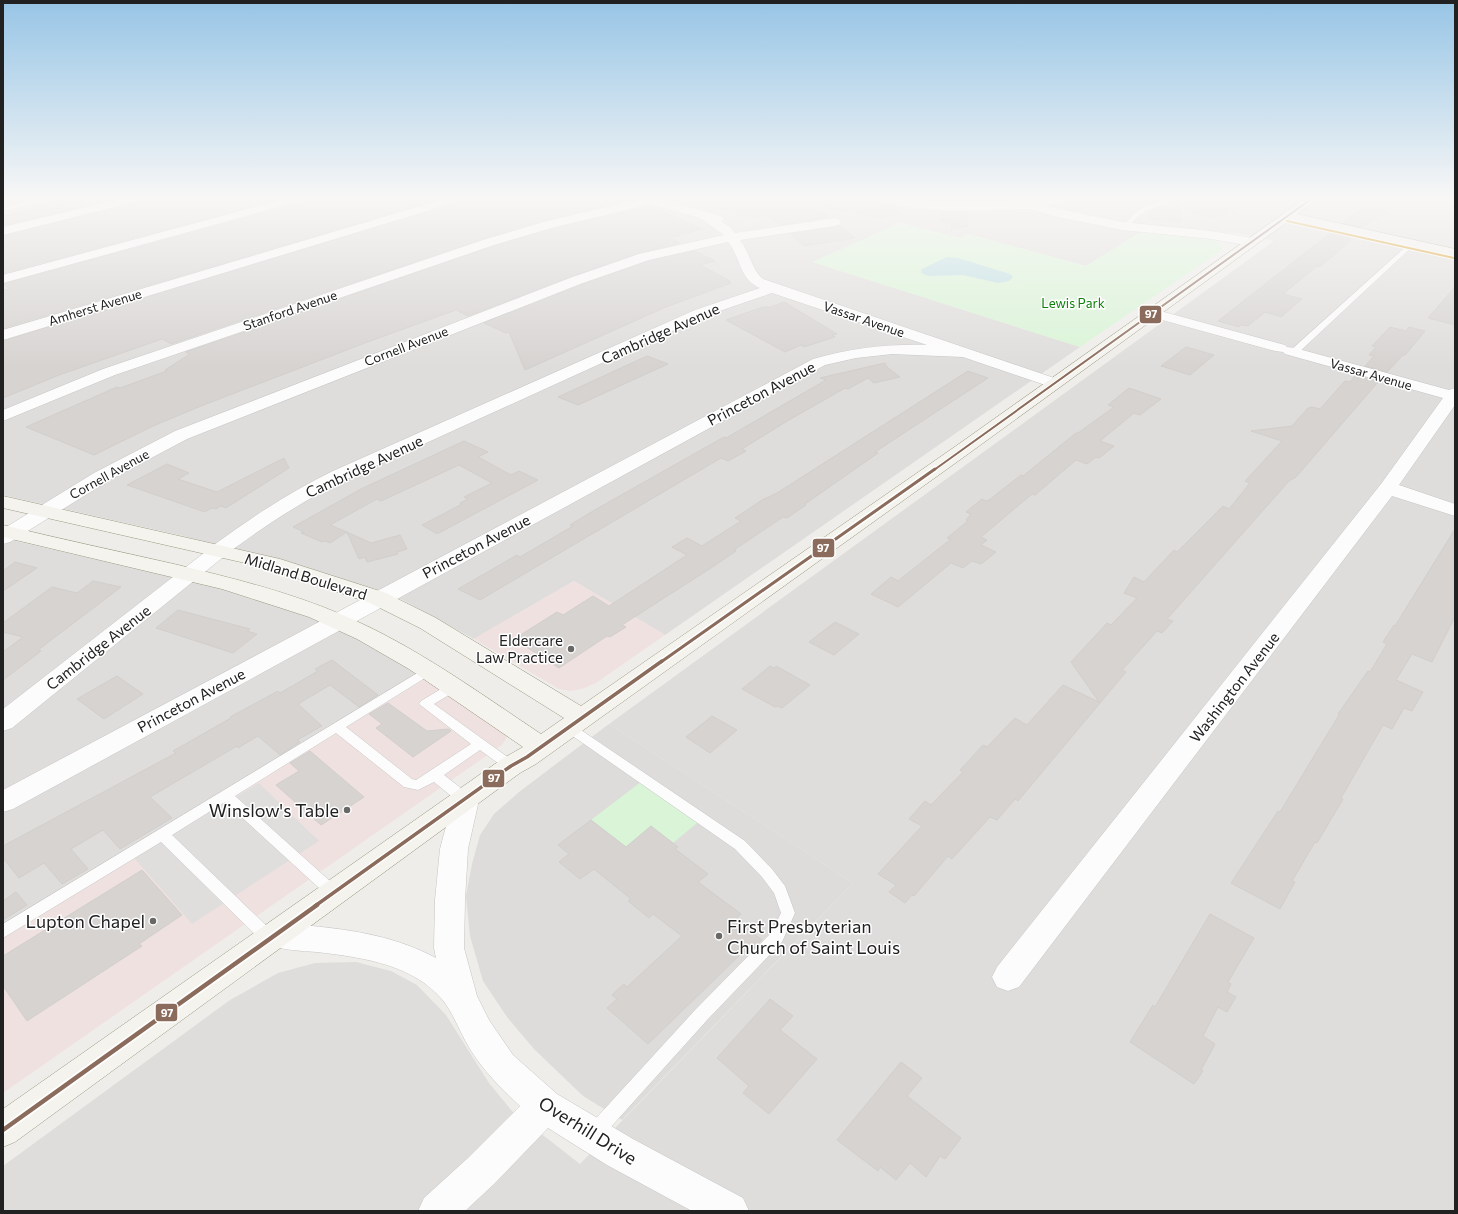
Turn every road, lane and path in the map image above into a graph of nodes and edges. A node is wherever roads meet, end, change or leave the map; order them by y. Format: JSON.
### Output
{"nodes":[{"id":1,"x":96,"y":254,"type":"edge"},
{"id":2,"x":274,"y":254,"type":"edge"},
{"id":3,"x":456,"y":254,"type":"edge"},
{"id":4,"x":657,"y":254,"type":"edge"},
{"id":5,"x":1236,"y":254,"type":"edge"},
{"id":6,"x":1401,"y":254,"type":"edge"},
{"id":7,"x":742,"y":255,"type":"edge"},
{"id":8,"x":3,"y":279,"type":"edge"},
{"id":9,"x":772,"y":288,"type":"junction"},
{"id":10,"x":1153,"y":313,"type":"junction"},
{"id":11,"x":3,"y":335,"type":"edge"},
{"id":12,"x":1288,"y":350,"type":"junction"},
{"id":13,"x":965,"y":353,"type":"junction"},
{"id":14,"x":1054,"y":383,"type":"junction"},
{"id":15,"x":1454,"y":395,"type":"edge"},
{"id":16,"x":3,"y":416,"type":"edge"},
{"id":17,"x":1388,"y":488,"type":"junction"},
{"id":18,"x":3,"y":502,"type":"edge"},
{"id":19,"x":1455,"y":510,"type":"edge"},
{"id":20,"x":43,"y":512,"type":"junction"},
{"id":21,"x":6,"y":534,"type":"edge"},
{"id":22,"x":219,"y":550,"type":"junction"},
{"id":23,"x":190,"y":575,"type":"junction"},
{"id":24,"x":378,"y":598,"type":"junction"},
{"id":25,"x":338,"y":621,"type":"junction"},
{"id":26,"x":429,"y":670,"type":"junction"},
{"id":27,"x":453,"y":687,"type":"junction"},
{"id":28,"x":3,"y":722,"type":"edge"},
{"id":29,"x":575,"y":722,"type":"junction"},
{"id":30,"x":337,"y":727,"type":"junction"},
{"id":31,"x":480,"y":744,"type":"junction"},
{"id":32,"x":541,"y":747,"type":"junction"},
{"id":33,"x":511,"y":766,"type":"junction"},
{"id":34,"x":435,"y":775,"type":"junction"},
{"id":35,"x":7,"y":794,"type":"edge"},
{"id":36,"x":226,"y":795,"type":"junction"},
{"id":37,"x":466,"y":800,"type":"junction"},
{"id":38,"x":162,"y":834,"type":"junction"},
{"id":39,"x":335,"y":894,"type":"junction"},
{"id":40,"x":3,"y":932,"type":"edge"},
{"id":41,"x":274,"y":937,"type":"junction"},
{"id":42,"x":1008,"y":977,"type":"dead end"},
{"id":43,"x":461,"y":997,"type":"junction"},
{"id":44,"x":545,"y":1106,"type":"junction"},
{"id":45,"x":3,"y":1130,"type":"edge"},
{"id":46,"x":592,"y":1135,"type":"junction"},
{"id":47,"x":437,"y":1211,"type":"edge"},
{"id":48,"x":730,"y":1211,"type":"edge"}],
"edges":[{"from":1,"to":8,"type":"street"},
{"from":2,"to":11,"type":"street","name":"Amherst Avenue"},
{"from":3,"to":16,"type":"street","name":"Stanford Avenue"},
{"from":4,"to":20,"type":"street","name":"Cornell Avenue"},
{"from":5,"to":10,"type":"main road"},
{"from":6,"to":12,"type":"lane"},
{"from":7,"to":9,"type":"street","name":"Vassar Avenue"},
{"from":9,"to":13,"type":"street","name":"Vassar Avenue"},
{"from":9,"to":22,"type":"street","name":"Cambridge Avenue"},
{"from":10,"to":12,"type":"street","name":"Vassar Avenue"},
{"from":10,"to":14,"type":"main road"},
{"from":12,"to":15,"type":"street","name":"Vassar Avenue"},
{"from":13,"to":14,"type":"street","name":"Vassar Avenue"},
{"from":13,"to":24,"type":"street","name":"Princeton Avenue"},
{"from":14,"to":29,"type":"main road"},
{"from":15,"to":17,"type":"street","name":"Washington Avenue"},
{"from":17,"to":19,"type":"street"},
{"from":17,"to":42,"type":"street","name":"Washington Avenue"},
{"from":18,"to":20,"type":"main road","name":"Midland Boulevard"},
{"from":20,"to":21,"type":"street","name":"Cornell Avenue"},
{"from":20,"to":22,"type":"main road","name":"Midland Boulevard"},
{"from":21,"to":23,"type":"main road","name":"Midland Boulevard"},
{"from":22,"to":23,"type":"street","name":"Cambridge Avenue"},
{"from":22,"to":24,"type":"main road","name":"Midland Boulevard"},
{"from":23,"to":25,"type":"main road","name":"Midland Boulevard"},
{"from":23,"to":28,"type":"street","name":"Cambridge Avenue"},
{"from":24,"to":25,"type":"street","name":"Princeton Avenue"},
{"from":24,"to":29,"type":"main road","name":"Midland Boulevard"},
{"from":25,"to":26,"type":"main road","name":"Midland Boulevard"},
{"from":25,"to":35,"type":"street","name":"Princeton Avenue"},
{"from":26,"to":27,"type":"main road","name":"Midland Boulevard"},
{"from":26,"to":30,"type":"lane"},
{"from":27,"to":31,"type":"lane"},
{"from":27,"to":32,"type":"main road","name":"Midland Boulevard"},
{"from":29,"to":32,"type":"main road"},
{"from":29,"to":46,"type":"lane"},
{"from":30,"to":34,"type":"lane"},
{"from":30,"to":36,"type":"lane"},
{"from":31,"to":33,"type":"lane"},
{"from":31,"to":34,"type":"lane"},
{"from":32,"to":33,"type":"main road"},
{"from":33,"to":37,"type":"main road"},
{"from":34,"to":37,"type":"lane"},
{"from":36,"to":38,"type":"lane"},
{"from":36,"to":39,"type":"lane"},
{"from":37,"to":39,"type":"main road"},
{"from":37,"to":43,"type":"street","name":"Overhill Drive"},
{"from":38,"to":40,"type":"lane"},
{"from":38,"to":41,"type":"lane"},
{"from":39,"to":41,"type":"main road"},
{"from":41,"to":43,"type":"street","name":"Overhill Drive"},
{"from":41,"to":45,"type":"main road"},
{"from":43,"to":44,"type":"street","name":"Overhill Drive"},
{"from":44,"to":46,"type":"street","name":"Overhill Drive"},
{"from":44,"to":47,"type":"street"},
{"from":46,"to":48,"type":"street","name":"Overhill Drive"}]}
